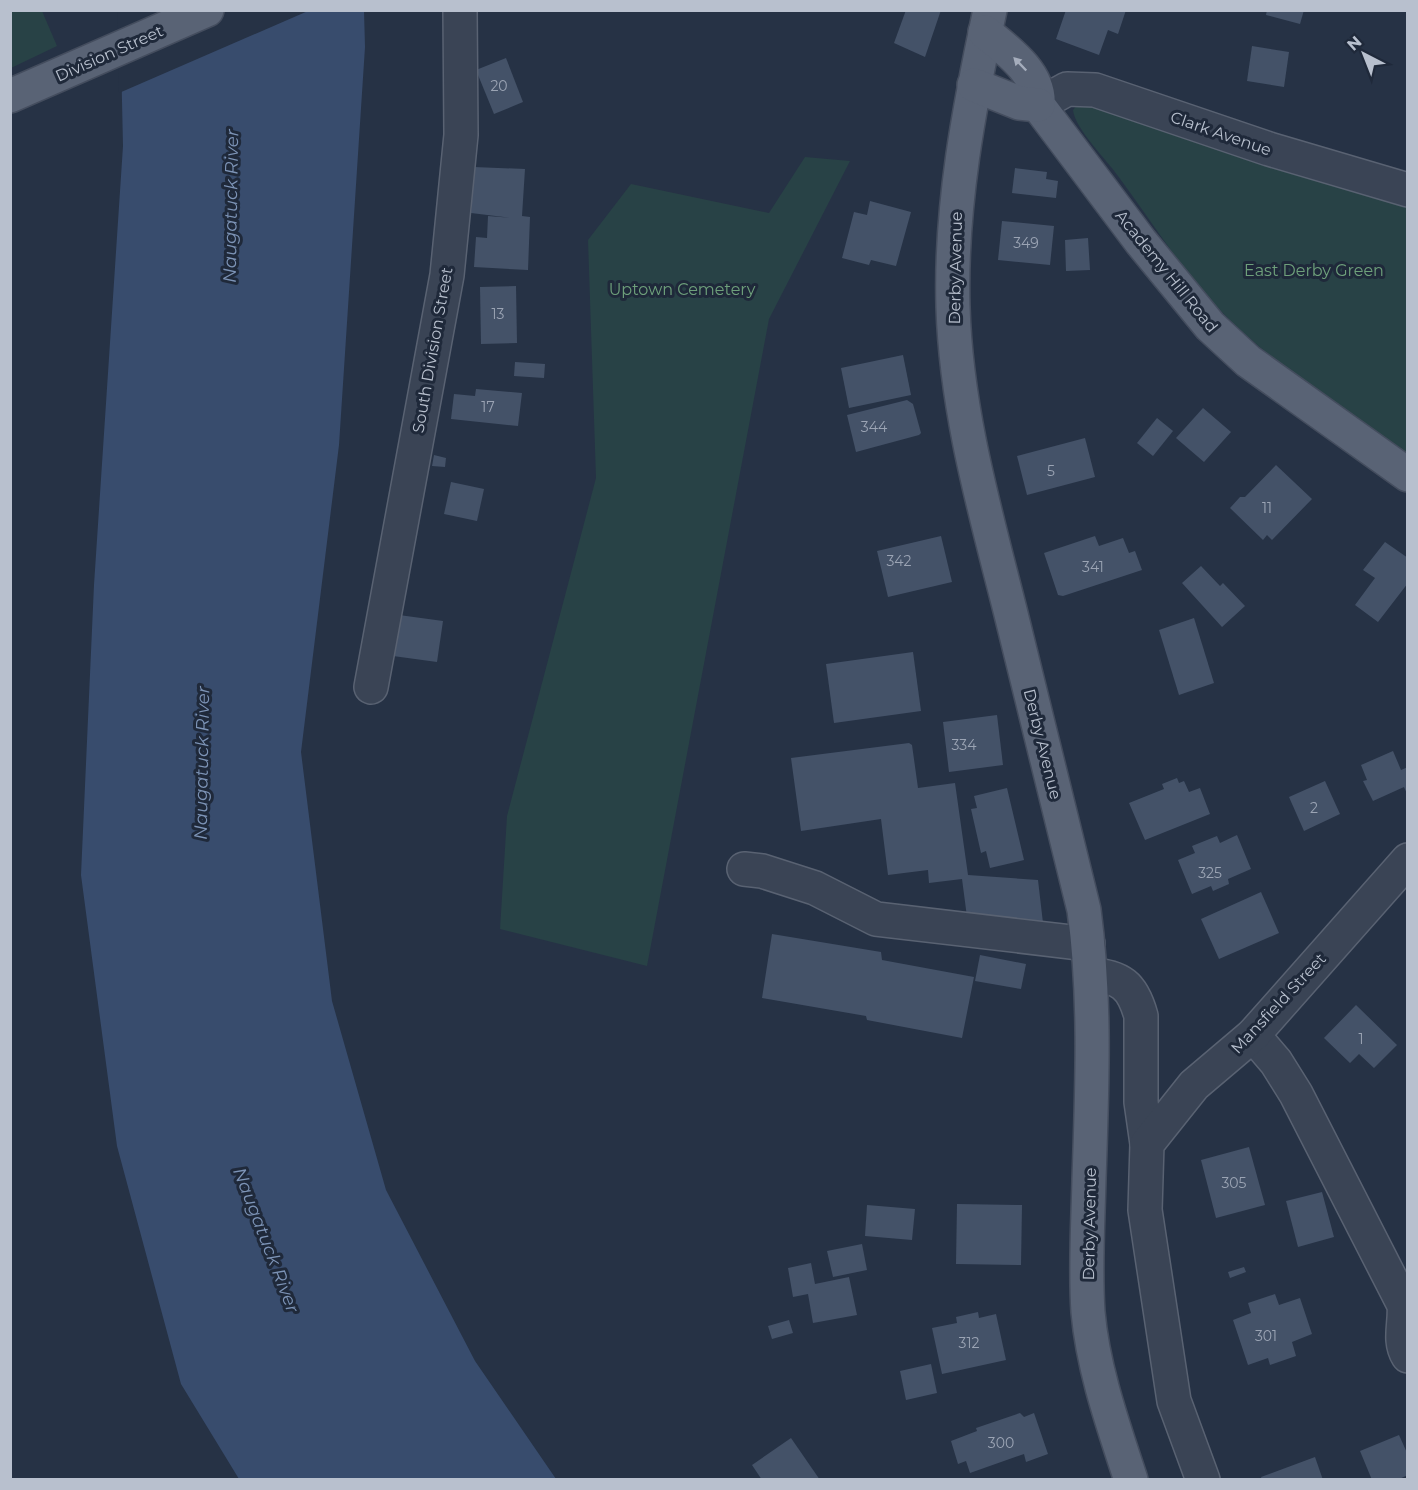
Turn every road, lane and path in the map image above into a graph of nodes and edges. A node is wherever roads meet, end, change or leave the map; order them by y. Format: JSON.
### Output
{"nodes":[{"id":1,"x":207,"y":10,"type":"edge"},
{"id":2,"x":460,"y":10,"type":"edge"},
{"id":3,"x":988,"y":22,"type":"edge"},
{"id":4,"x":974,"y":85,"type":"junction"},
{"id":5,"x":10,"y":96,"type":"edge"},
{"id":6,"x":1038,"y":105,"type":"junction"},
{"id":7,"x":1407,"y":190,"type":"edge"},
{"id":8,"x":1407,"y":475,"type":"edge"},
{"id":9,"x":371,"y":687,"type":"dead end"},
{"id":10,"x":1407,"y":860,"type":"edge"},
{"id":11,"x":744,"y":869,"type":"dead end"},
{"id":12,"x":1090,"y":959,"type":"junction"},
{"id":13,"x":1253,"y":1035,"type":"junction"},
{"id":14,"x":1147,"y":1144,"type":"junction"},
{"id":15,"x":1407,"y":1356,"type":"edge"},
{"id":16,"x":1131,"y":1479,"type":"edge"},
{"id":17,"x":1203,"y":1479,"type":"edge"}],
"edges":[{"from":1,"to":5,"type":"main road","name":"Division Street"},
{"from":2,"to":9,"type":"street","name":"South Division Street"},
{"from":3,"to":4,"type":"main road","name":"Derby Avenue"},
{"from":6,"to":3,"type":"main road","name":"Academy Hill Road","one_way":true},
{"from":4,"to":6,"type":"main road"},
{"from":4,"to":12,"type":"main road","name":"Derby Avenue"},
{"from":6,"to":7,"type":"street","name":"Clark Avenue"},
{"from":6,"to":8,"type":"main road","name":"Academy Hill Road"},
{"from":10,"to":13,"type":"street","name":"Mansfield Street"},
{"from":11,"to":12,"type":"street"},
{"from":12,"to":14,"type":"street"},
{"from":12,"to":16,"type":"main road","name":"Derby Avenue"},
{"from":13,"to":14,"type":"street","name":"Mansfield Street"},
{"from":13,"to":15,"type":"street"},
{"from":14,"to":17,"type":"street"}]}
